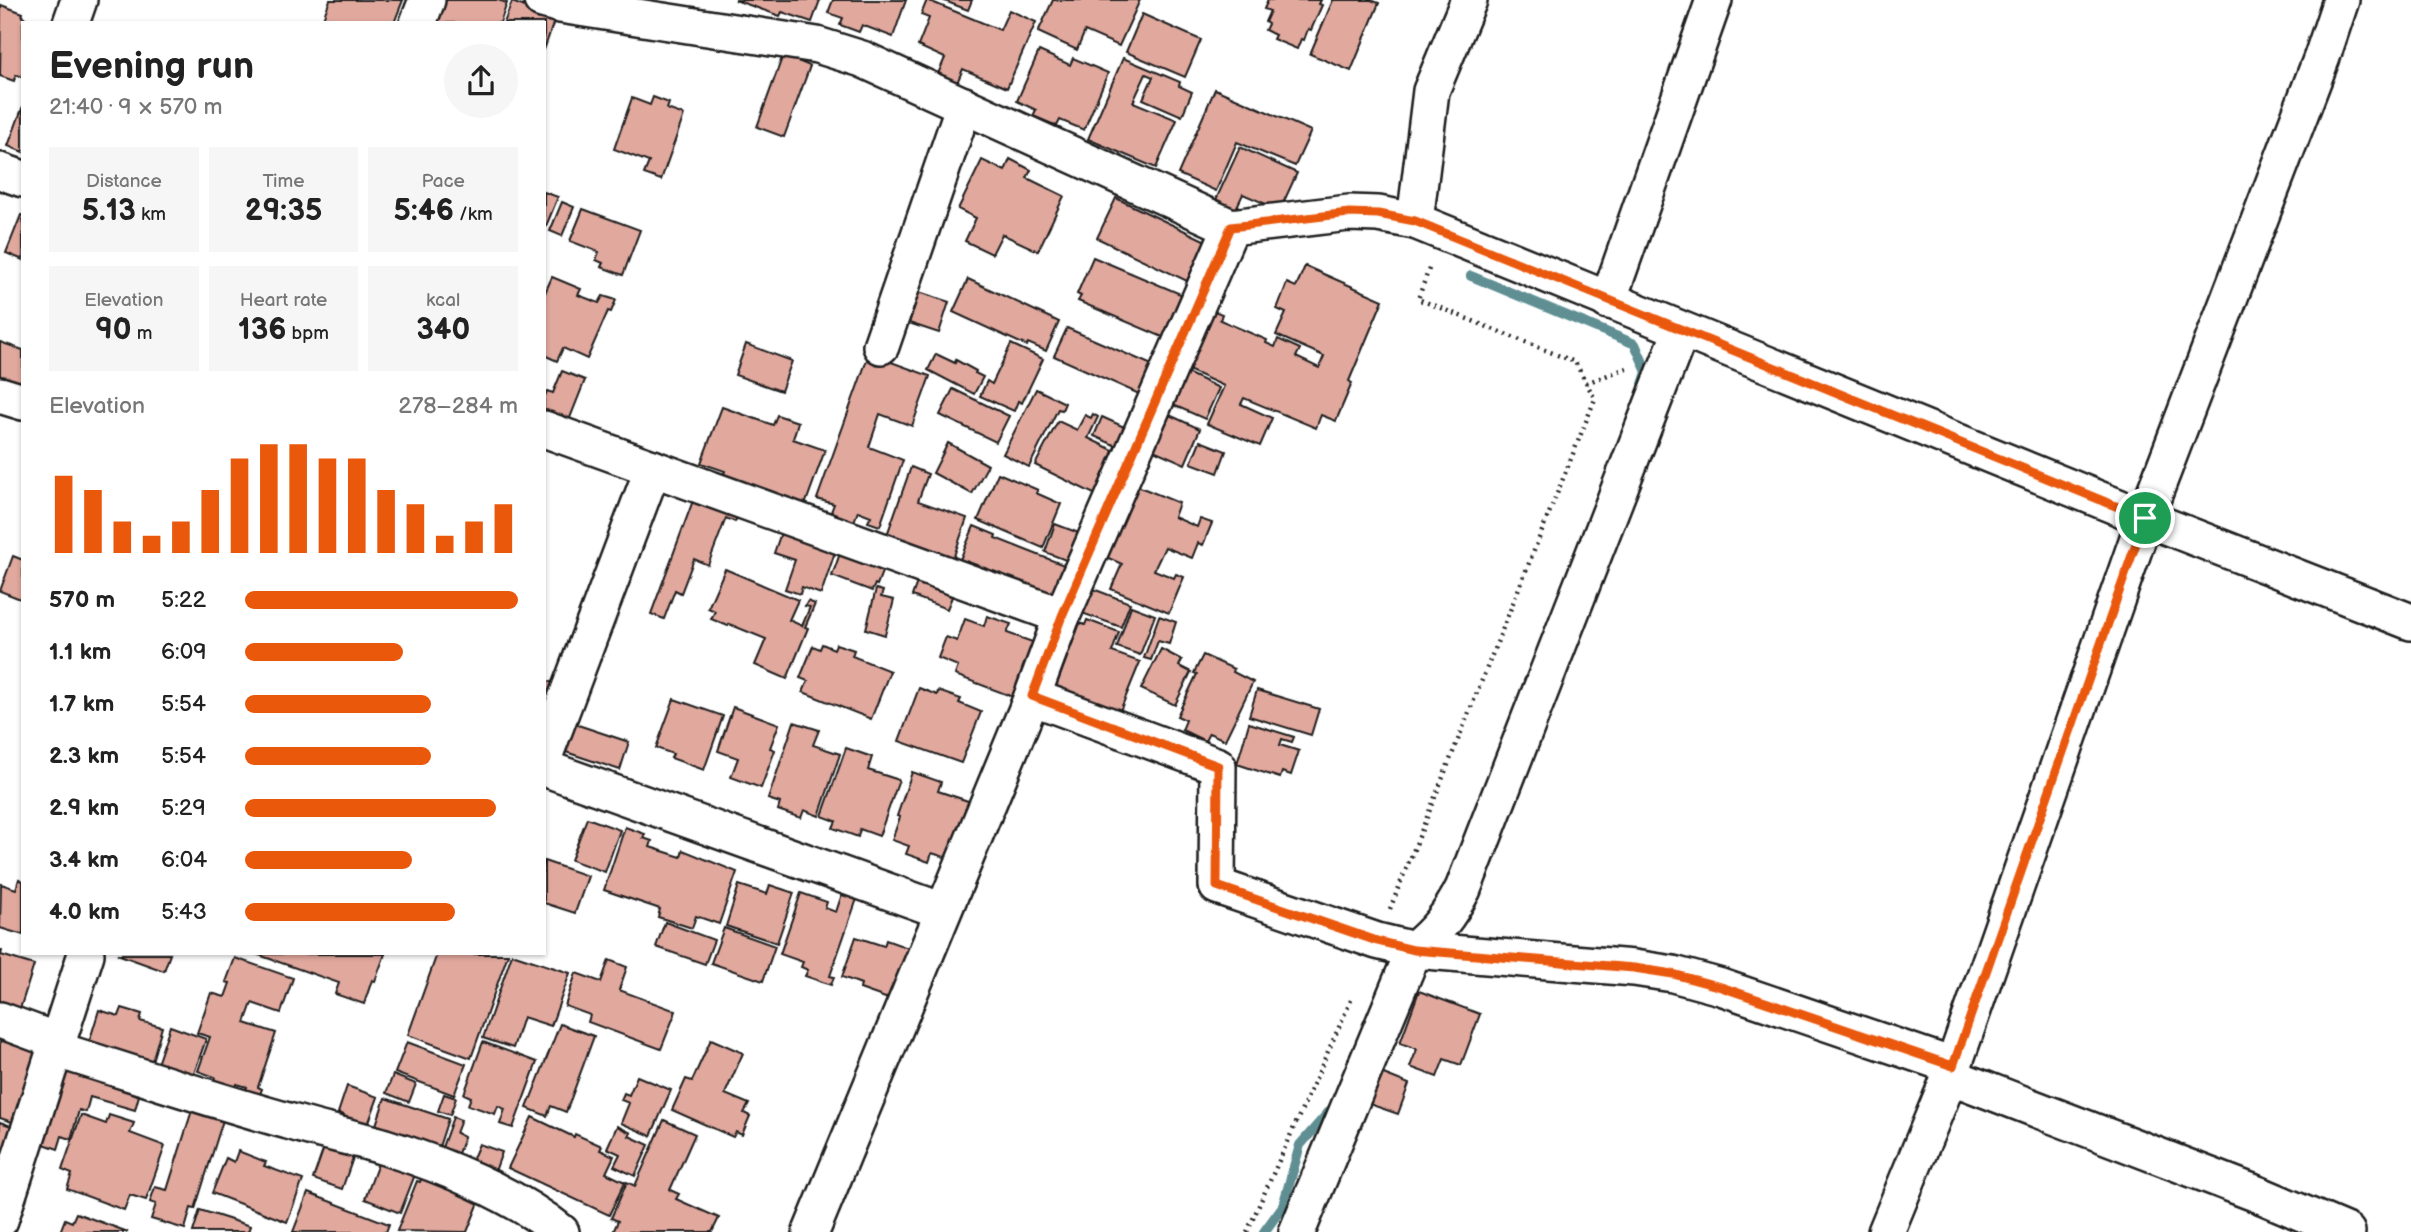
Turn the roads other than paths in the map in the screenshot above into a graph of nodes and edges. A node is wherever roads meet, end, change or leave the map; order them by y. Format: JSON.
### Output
{"nodes":[{"id":1,"x":79,"y":0,"type":"edge"},
{"id":2,"x":427,"y":0,"type":"edge"},
{"id":3,"x":542,"y":0,"type":"edge"},
{"id":4,"x":1469,"y":0,"type":"edge"},
{"id":5,"x":1714,"y":0,"type":"edge"},
{"id":6,"x":2341,"y":0,"type":"edge"},
{"id":7,"x":72,"y":21,"type":"edge"},
{"id":8,"x":419,"y":21,"type":"edge"},
{"id":9,"x":964,"y":105,"type":"junction"},
{"id":10,"x":0,"y":171,"type":"edge"},
{"id":11,"x":21,"y":178,"type":"edge"},
{"id":12,"x":1231,"y":227,"type":"junction"},
{"id":13,"x":1429,"y":227,"type":"junction"},
{"id":14,"x":1608,"y":301,"type":"junction"},
{"id":15,"x":1681,"y":331,"type":"junction"},
{"id":16,"x":881,"y":346,"type":"dead end"},
{"id":17,"x":0,"y":395,"type":"edge"},
{"id":18,"x":21,"y":401,"type":"edge"},
{"id":19,"x":546,"y":430,"type":"edge"},
{"id":20,"x":653,"y":468,"type":"junction"},
{"id":21,"x":2145,"y":518,"type":"junction"},
{"id":22,"x":1062,"y":616,"type":"junction"},
{"id":23,"x":2411,"y":622,"type":"edge"},
{"id":24,"x":1032,"y":696,"type":"junction"},
{"id":25,"x":546,"y":752,"type":"edge"},
{"id":26,"x":546,"y":769,"type":"edge"},
{"id":27,"x":943,"y":911,"type":"junction"},
{"id":28,"x":1414,"y":950,"type":"junction"},
{"id":29,"x":86,"y":955,"type":"edge"},
{"id":30,"x":0,"y":1020,"type":"edge"},
{"id":31,"x":56,"y":1045,"type":"junction"},
{"id":32,"x":1951,"y":1071,"type":"junction"},
{"id":33,"x":0,"y":1220,"type":"edge"},
{"id":34,"x":561,"y":1232,"type":"edge"},
{"id":35,"x":811,"y":1232,"type":"edge"},
{"id":36,"x":1297,"y":1232,"type":"edge"},
{"id":37,"x":1886,"y":1232,"type":"edge"},
{"id":38,"x":2347,"y":1232,"type":"edge"}],
"edges":[{"from":1,"to":7,"type":"street"},
{"from":2,"to":8,"type":"street"},
{"from":3,"to":9,"type":"street"},
{"from":4,"to":13,"type":"street"},
{"from":5,"to":14,"type":"street"},
{"from":6,"to":21,"type":"street"},
{"from":9,"to":12,"type":"street"},
{"from":9,"to":16,"type":"street"},
{"from":10,"to":11,"type":"street"},
{"from":12,"to":13,"type":"street"},
{"from":12,"to":22,"type":"street"},
{"from":13,"to":14,"type":"street"},
{"from":14,"to":15,"type":"street"},
{"from":15,"to":21,"type":"street"},
{"from":15,"to":28,"type":"street"},
{"from":17,"to":18,"type":"street"},
{"from":19,"to":20,"type":"street"},
{"from":20,"to":22,"type":"street"},
{"from":20,"to":25,"type":"street"},
{"from":21,"to":23,"type":"street"},
{"from":21,"to":32,"type":"street"},
{"from":22,"to":24,"type":"street"},
{"from":24,"to":27,"type":"street"},
{"from":24,"to":28,"type":"street"},
{"from":26,"to":27,"type":"street"},
{"from":27,"to":35,"type":"street"},
{"from":28,"to":32,"type":"street"},
{"from":28,"to":36,"type":"street"},
{"from":29,"to":31,"type":"street"},
{"from":30,"to":31,"type":"street"},
{"from":31,"to":33,"type":"street"},
{"from":31,"to":34,"type":"street"},
{"from":32,"to":37,"type":"street"},
{"from":32,"to":38,"type":"street"}]}
